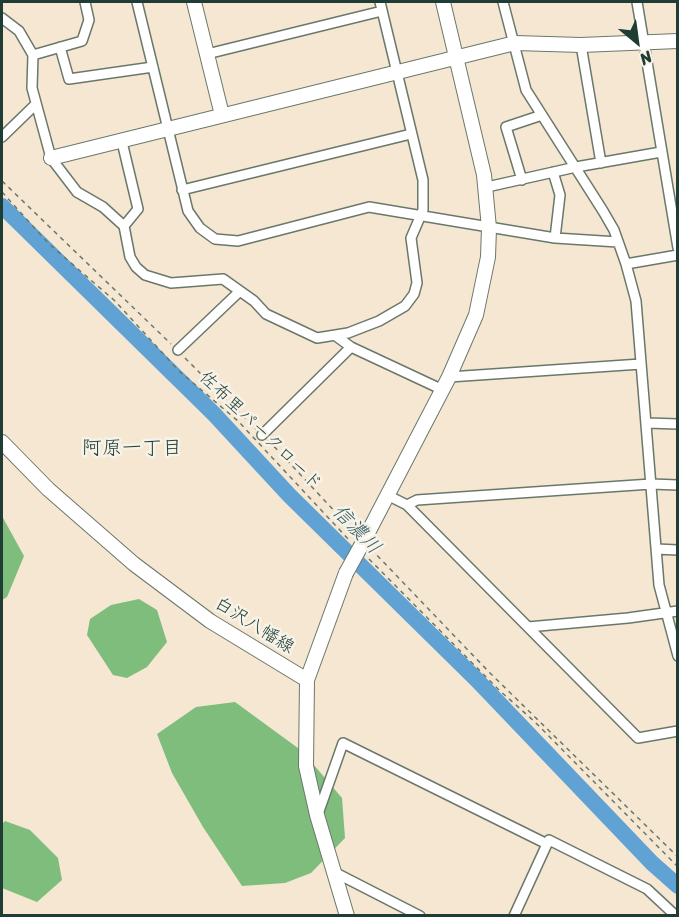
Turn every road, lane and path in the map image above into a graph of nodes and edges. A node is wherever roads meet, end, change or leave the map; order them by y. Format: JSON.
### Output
{"nodes":[{"id":1,"x":85,"y":2,"type":"edge"},
{"id":2,"x":137,"y":2,"type":"edge"},
{"id":3,"x":194,"y":2,"type":"edge"},
{"id":4,"x":443,"y":2,"type":"edge"},
{"id":5,"x":503,"y":2,"type":"edge"},
{"id":6,"x":637,"y":2,"type":"edge"},
{"id":7,"x":381,"y":6,"type":"edge"},
{"id":8,"x":2,"y":18,"type":"edge"},
{"id":9,"x":678,"y":41,"type":"edge"},
{"id":10,"x":642,"y":42,"type":"junction"},
{"id":11,"x":515,"y":44,"type":"junction"},
{"id":12,"x":581,"y":45,"type":"junction"},
{"id":13,"x":60,"y":47,"type":"junction"},
{"id":14,"x":207,"y":54,"type":"junction"},
{"id":15,"x":33,"y":55,"type":"junction"},
{"id":16,"x":457,"y":57,"type":"junction"},
{"id":17,"x":153,"y":67,"type":"junction"},
{"id":18,"x":398,"y":72,"type":"junction"},
{"id":19,"x":36,"y":104,"type":"junction"},
{"id":20,"x":222,"y":115,"type":"junction"},
{"id":21,"x":542,"y":115,"type":"junction"},
{"id":22,"x":169,"y":129,"type":"junction"},
{"id":23,"x":411,"y":134,"type":"junction"},
{"id":24,"x":2,"y":137,"type":"edge"},
{"id":25,"x":122,"y":142,"type":"junction"},
{"id":26,"x":661,"y":152,"type":"junction"},
{"id":27,"x":51,"y":158,"type":"junction"},
{"id":28,"x":601,"y":163,"type":"junction"},
{"id":29,"x":576,"y":167,"type":"junction"},
{"id":30,"x":554,"y":172,"type":"junction"},
{"id":31,"x":522,"y":180,"type":"junction"},
{"id":32,"x":2,"y":182,"type":"edge"},
{"id":33,"x":487,"y":187,"type":"junction"},
{"id":34,"x":182,"y":190,"type":"junction"},
{"id":35,"x":2,"y":192,"type":"edge"},
{"id":36,"x":420,"y":216,"type":"junction"},
{"id":37,"x":124,"y":226,"type":"junction"},
{"id":38,"x":489,"y":228,"type":"junction"},
{"id":39,"x":555,"y":238,"type":"junction"},
{"id":40,"x":618,"y":242,"type":"junction"},
{"id":41,"x":678,"y":248,"type":"edge"},
{"id":42,"x":678,"y":255,"type":"edge"},
{"id":43,"x":626,"y":264,"type":"junction"},
{"id":44,"x":240,"y":291,"type":"junction"},
{"id":45,"x":336,"y":336,"type":"junction"},
{"id":46,"x":351,"y":347,"type":"junction"},
{"id":47,"x":178,"y":350,"type":"junction"},
{"id":48,"x":642,"y":364,"type":"junction"},
{"id":49,"x":449,"y":376,"type":"junction"},
{"id":50,"x":443,"y":390,"type":"junction"},
{"id":51,"x":647,"y":423,"type":"junction"},
{"id":52,"x":678,"y":424,"type":"edge"},
{"id":53,"x":262,"y":435,"type":"junction"},
{"id":54,"x":2,"y":442,"type":"edge"},
{"id":55,"x":651,"y":484,"type":"junction"},
{"id":56,"x":678,"y":485,"type":"edge"},
{"id":57,"x":389,"y":496,"type":"junction"},
{"id":58,"x":407,"y":505,"type":"junction"},
{"id":59,"x":361,"y":547,"type":"junction"},
{"id":60,"x":656,"y":549,"type":"junction"},
{"id":61,"x":678,"y":550,"type":"edge"},
{"id":62,"x":667,"y":610,"type":"junction"},
{"id":63,"x":678,"y":611,"type":"edge"},
{"id":64,"x":528,"y":627,"type":"junction"},
{"id":65,"x":678,"y":656,"type":"edge"},
{"id":66,"x":307,"y":680,"type":"junction"},
{"id":67,"x":678,"y":731,"type":"edge"},
{"id":68,"x":317,"y":815,"type":"junction"},
{"id":69,"x":547,"y":844,"type":"junction"},
{"id":70,"x":678,"y":857,"type":"edge"},
{"id":71,"x":678,"y":867,"type":"edge"},
{"id":72,"x":334,"y":872,"type":"junction"},
{"id":73,"x":347,"y":915,"type":"edge"},
{"id":74,"x":420,"y":915,"type":"edge"},
{"id":75,"x":514,"y":915,"type":"edge"},
{"id":76,"x":676,"y":915,"type":"edge"}],
"edges":[{"from":1,"to":13,"type":"street"},
{"from":2,"to":17,"type":"street"},
{"from":3,"to":14,"type":"street"},
{"from":4,"to":16,"type":"street"},
{"from":5,"to":11,"type":"street"},
{"from":6,"to":10,"type":"street"},
{"from":7,"to":14,"type":"street"},
{"from":7,"to":18,"type":"street"},
{"from":8,"to":15,"type":"street"},
{"from":9,"to":10,"type":"street"},
{"from":10,"to":12,"type":"street"},
{"from":10,"to":26,"type":"street"},
{"from":11,"to":12,"type":"street"},
{"from":11,"to":16,"type":"street"},
{"from":11,"to":21,"type":"street"},
{"from":12,"to":28,"type":"street"},
{"from":13,"to":15,"type":"street"},
{"from":13,"to":17,"type":"street"},
{"from":14,"to":20,"type":"street"},
{"from":15,"to":19,"type":"street"},
{"from":16,"to":18,"type":"street"},
{"from":16,"to":33,"type":"street"},
{"from":17,"to":22,"type":"street"},
{"from":18,"to":20,"type":"street"},
{"from":18,"to":23,"type":"street"},
{"from":19,"to":24,"type":"street"},
{"from":19,"to":27,"type":"street"},
{"from":20,"to":22,"type":"street"},
{"from":21,"to":29,"type":"street"},
{"from":21,"to":31,"type":"street"},
{"from":22,"to":25,"type":"street"},
{"from":22,"to":34,"type":"street"},
{"from":23,"to":34,"type":"street"},
{"from":23,"to":36,"type":"street"},
{"from":25,"to":27,"type":"street"},
{"from":25,"to":37,"type":"street"},
{"from":26,"to":28,"type":"street"},
{"from":26,"to":41,"type":"street"},
{"from":27,"to":37,"type":"street"},
{"from":28,"to":29,"type":"street"},
{"from":29,"to":30,"type":"street"},
{"from":29,"to":40,"type":"street"},
{"from":30,"to":31,"type":"street"},
{"from":30,"to":39,"type":"street"},
{"from":31,"to":33,"type":"street"},
{"from":32,"to":47,"type":"path"},
{"from":33,"to":38,"type":"street"},
{"from":34,"to":36,"type":"street"},
{"from":35,"to":59,"type":"path","name":"佐布里パークロード"},
{"from":36,"to":38,"type":"street"},
{"from":36,"to":45,"type":"street"},
{"from":37,"to":44,"type":"street"},
{"from":38,"to":39,"type":"street"},
{"from":38,"to":49,"type":"street"},
{"from":39,"to":40,"type":"street"},
{"from":40,"to":43,"type":"street"},
{"from":42,"to":43,"type":"street"},
{"from":43,"to":48,"type":"street"},
{"from":44,"to":45,"type":"street"},
{"from":44,"to":47,"type":"street"},
{"from":45,"to":46,"type":"street"},
{"from":46,"to":50,"type":"street"},
{"from":46,"to":53,"type":"street"},
{"from":47,"to":53,"type":"path"},
{"from":48,"to":49,"type":"street"},
{"from":48,"to":51,"type":"street"},
{"from":49,"to":50,"type":"street"},
{"from":50,"to":57,"type":"street"},
{"from":51,"to":52,"type":"street"},
{"from":51,"to":55,"type":"street"},
{"from":53,"to":59,"type":"path"},
{"from":54,"to":66,"type":"street","name":"白沢八幡線"},
{"from":55,"to":56,"type":"street"},
{"from":55,"to":58,"type":"street"},
{"from":55,"to":60,"type":"street"},
{"from":57,"to":58,"type":"street"},
{"from":57,"to":59,"type":"street"},
{"from":58,"to":64,"type":"street"},
{"from":59,"to":66,"type":"street","bridge":true},
{"from":59,"to":70,"type":"path"},
{"from":59,"to":71,"type":"path","name":"佐布里パークロード"},
{"from":60,"to":61,"type":"street"},
{"from":60,"to":62,"type":"street"},
{"from":62,"to":63,"type":"street"},
{"from":62,"to":64,"type":"street"},
{"from":62,"to":65,"type":"street"},
{"from":64,"to":67,"type":"street"},
{"from":66,"to":68,"type":"street"},
{"from":68,"to":69,"type":"street"},
{"from":68,"to":72,"type":"street"},
{"from":69,"to":75,"type":"street"},
{"from":69,"to":76,"type":"street"},
{"from":72,"to":73,"type":"street"},
{"from":72,"to":74,"type":"street"}]}
